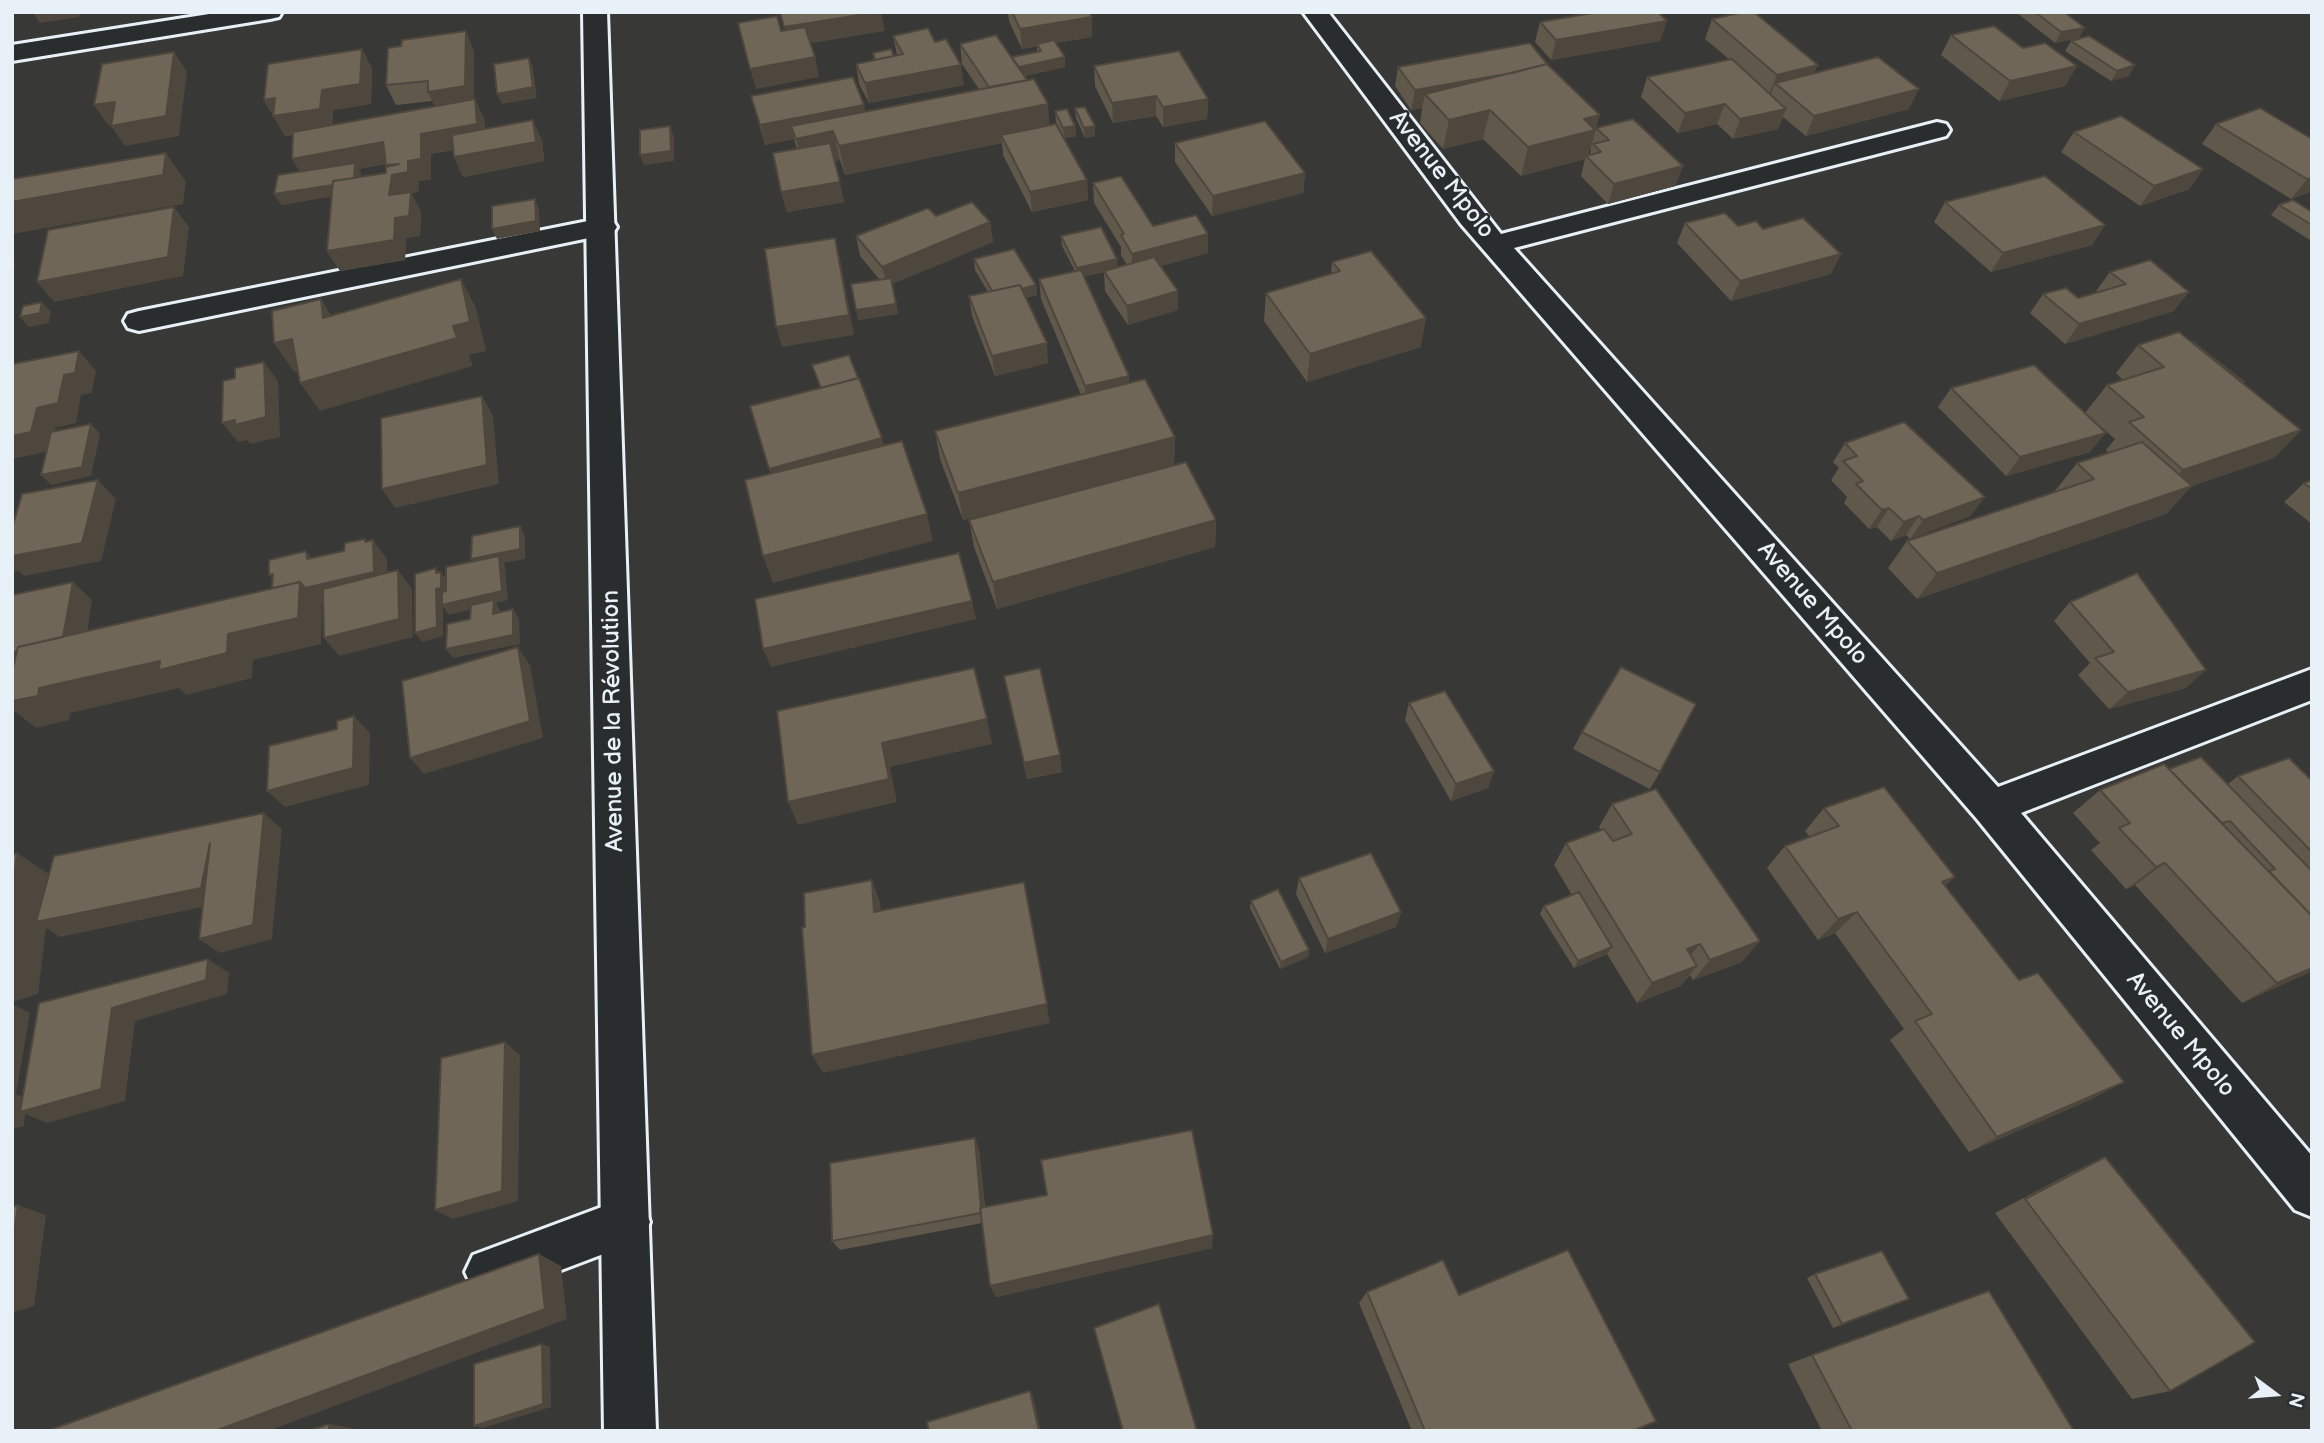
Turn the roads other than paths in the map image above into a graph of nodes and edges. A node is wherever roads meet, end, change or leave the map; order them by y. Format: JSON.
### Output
{"nodes":[{"id":1,"x":270,"y":12,"type":"edge"},
{"id":2,"x":595,"y":12,"type":"edge"},
{"id":3,"x":1315,"y":12,"type":"edge"},
{"id":4,"x":12,"y":52,"type":"edge"},
{"id":5,"x":1937,"y":130,"type":"dead end"},
{"id":6,"x":603,"y":227,"type":"junction"},
{"id":7,"x":1495,"y":244,"type":"junction"},
{"id":8,"x":139,"y":321,"type":"dead end"},
{"id":9,"x":2312,"y":684,"type":"edge"},
{"id":10,"x":1992,"y":807,"type":"junction"},
{"id":11,"x":2312,"y":1193,"type":"edge"},
{"id":12,"x":626,"y":1222,"type":"junction"},
{"id":13,"x":442,"y":1290,"type":"edge"},
{"id":14,"x":630,"y":1431,"type":"edge"}],
"edges":[{"from":1,"to":4,"type":"street"},
{"from":2,"to":6,"type":"street","name":"Avenue de la Révolution"},
{"from":3,"to":7,"type":"street","name":"Avenue Mpolo"},
{"from":5,"to":7,"type":"street"},
{"from":6,"to":8,"type":"street"},
{"from":6,"to":12,"type":"street","name":"Avenue de la Révolution"},
{"from":7,"to":10,"type":"street","name":"Avenue Mpolo"},
{"from":9,"to":10,"type":"street"},
{"from":10,"to":11,"type":"street","name":"Avenue Mpolo"},
{"from":12,"to":13,"type":"street"},
{"from":12,"to":14,"type":"street","name":"Avenue de la Révolution"}]}
